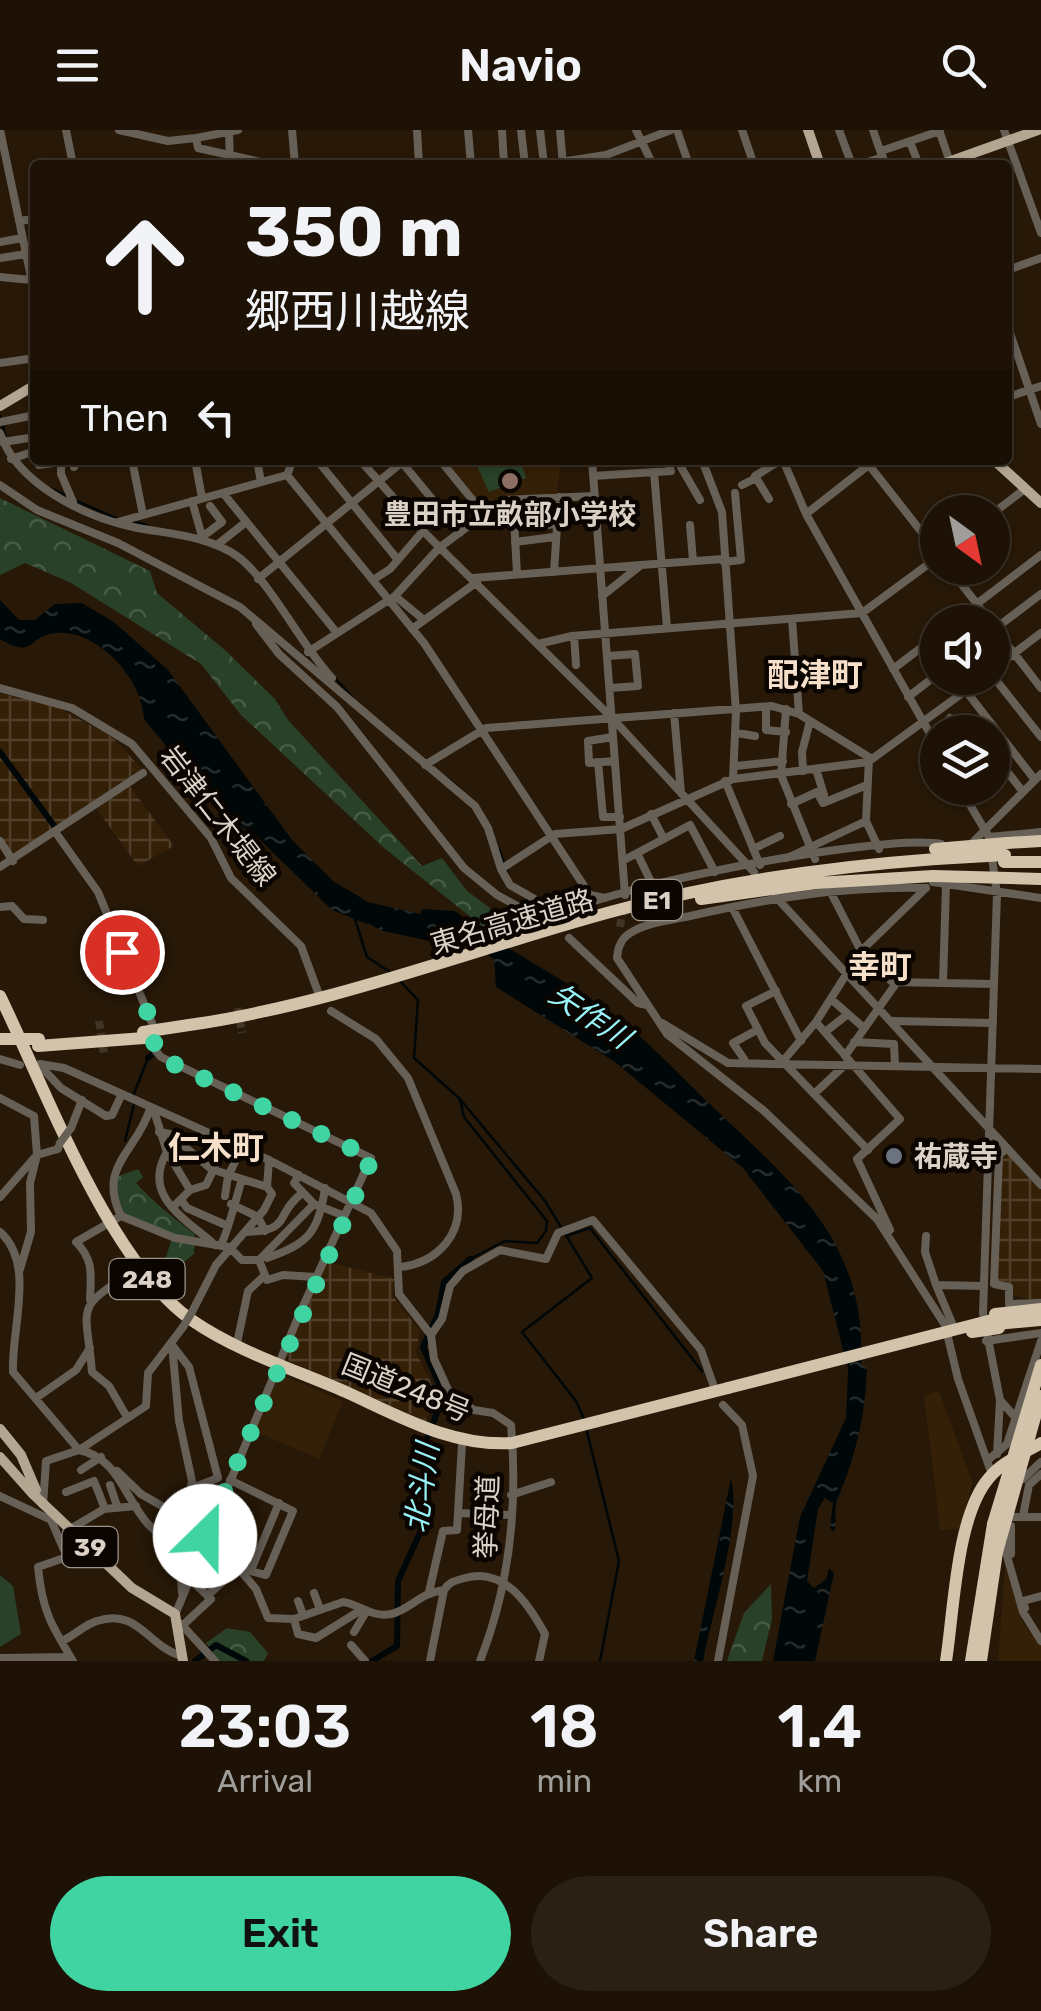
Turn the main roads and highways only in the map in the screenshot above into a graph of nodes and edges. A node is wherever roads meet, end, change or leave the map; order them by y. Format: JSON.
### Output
{"nodes":[{"id":1,"x":809,"y":130,"type":"edge"},
{"id":2,"x":1038,"y":130,"type":"edge"},
{"id":3,"x":1006,"y":135,"type":"edge"},
{"id":4,"x":818,"y":160,"type":"edge"},
{"id":5,"x":955,"y":160,"type":"edge"},
{"id":6,"x":30,"y":388,"type":"edge"},
{"id":7,"x":0,"y":406,"type":"edge"},
{"id":8,"x":1000,"y":465,"type":"edge"},
{"id":9,"x":1041,"y":503,"type":"edge"},
{"id":10,"x":1041,"y":842,"type":"edge"},
{"id":11,"x":1008,"y":851,"type":"junction"},
{"id":12,"x":1041,"y":859,"type":"edge"},
{"id":13,"x":933,"y":870,"type":"junction"},
{"id":14,"x":1041,"y":882,"type":"edge"},
{"id":15,"x":536,"y":936,"type":"junction"},
{"id":16,"x":0,"y":996,"type":"edge"},
{"id":17,"x":0,"y":1008,"type":"edge"},
{"id":18,"x":2,"y":1038,"type":"edge"},
{"id":19,"x":112,"y":1221,"type":"junction"},
{"id":20,"x":1041,"y":1318,"type":"edge"},
{"id":21,"x":997,"y":1321,"type":"junction"},
{"id":22,"x":1039,"y":1358,"type":"edge"},
{"id":23,"x":278,"y":1365,"type":"junction"},
{"id":24,"x":724,"y":1389,"type":"junction"},
{"id":25,"x":1041,"y":1396,"type":"edge"},
{"id":26,"x":0,"y":1428,"type":"edge"},
{"id":27,"x":429,"y":1431,"type":"junction"},
{"id":28,"x":1039,"y":1441,"type":"edge"},
{"id":29,"x":512,"y":1445,"type":"junction"},
{"id":30,"x":0,"y":1458,"type":"edge"},
{"id":31,"x":32,"y":1493,"type":"junction"},
{"id":32,"x":182,"y":1659,"type":"edge"},
{"id":33,"x":949,"y":1661,"type":"edge"},
{"id":34,"x":969,"y":1661,"type":"edge"},
{"id":35,"x":984,"y":1661,"type":"edge"}],
"edges":[{"from":1,"to":4,"type":"main road"},
{"from":2,"to":3,"type":"main road"},
{"from":3,"to":5,"type":"main road"},
{"from":6,"to":7,"type":"main road"},
{"from":8,"to":9,"type":"main road"},
{"from":10,"to":11,"type":"highway"},
{"from":11,"to":12,"type":"highway"},
{"from":11,"to":13,"type":"highway","bridge":true},
{"from":13,"to":14,"type":"highway","bridge":true},
{"from":13,"to":15,"type":"highway","name":"東名高速道路","number":"E1"},
{"from":13,"to":15,"type":"highway","name":"東名高速道路","number":"E1"},
{"from":15,"to":18,"type":"highway","name":"東名高速道路","number":"E1","bridge":true},
{"from":16,"to":19,"type":"highway","name":"国道248号","number":"248"},
{"from":17,"to":19,"type":"highway","name":"国道248号","number":"248"},
{"from":19,"to":23,"type":"highway","name":"国道248号","number":"248"},
{"from":19,"to":23,"type":"highway","name":"国道248号","number":"248"},
{"from":20,"to":21,"type":"highway","name":"国道248号","number":"248"},
{"from":21,"to":24,"type":"highway","name":"国道248号","number":"248","bridge":true},
{"from":21,"to":24,"type":"highway","name":"国道248号","number":"248","bridge":true},
{"from":22,"to":34,"type":"highway","bridge":true},
{"from":23,"to":27,"type":"highway","name":"国道248号","number":"248"},
{"from":24,"to":29,"type":"highway","name":"国道248号","number":"248"},
{"from":25,"to":35,"type":"highway","bridge":true},
{"from":26,"to":31,"type":"main road","number":"39"},
{"from":27,"to":29,"type":"highway","name":"国道248号","number":"248"},
{"from":27,"to":29,"type":"highway","name":"国道248号","number":"248"},
{"from":28,"to":33,"type":"highway"},
{"from":30,"to":31,"type":"main road","number":"39"},
{"from":31,"to":32,"type":"main road","number":"39"}]}
